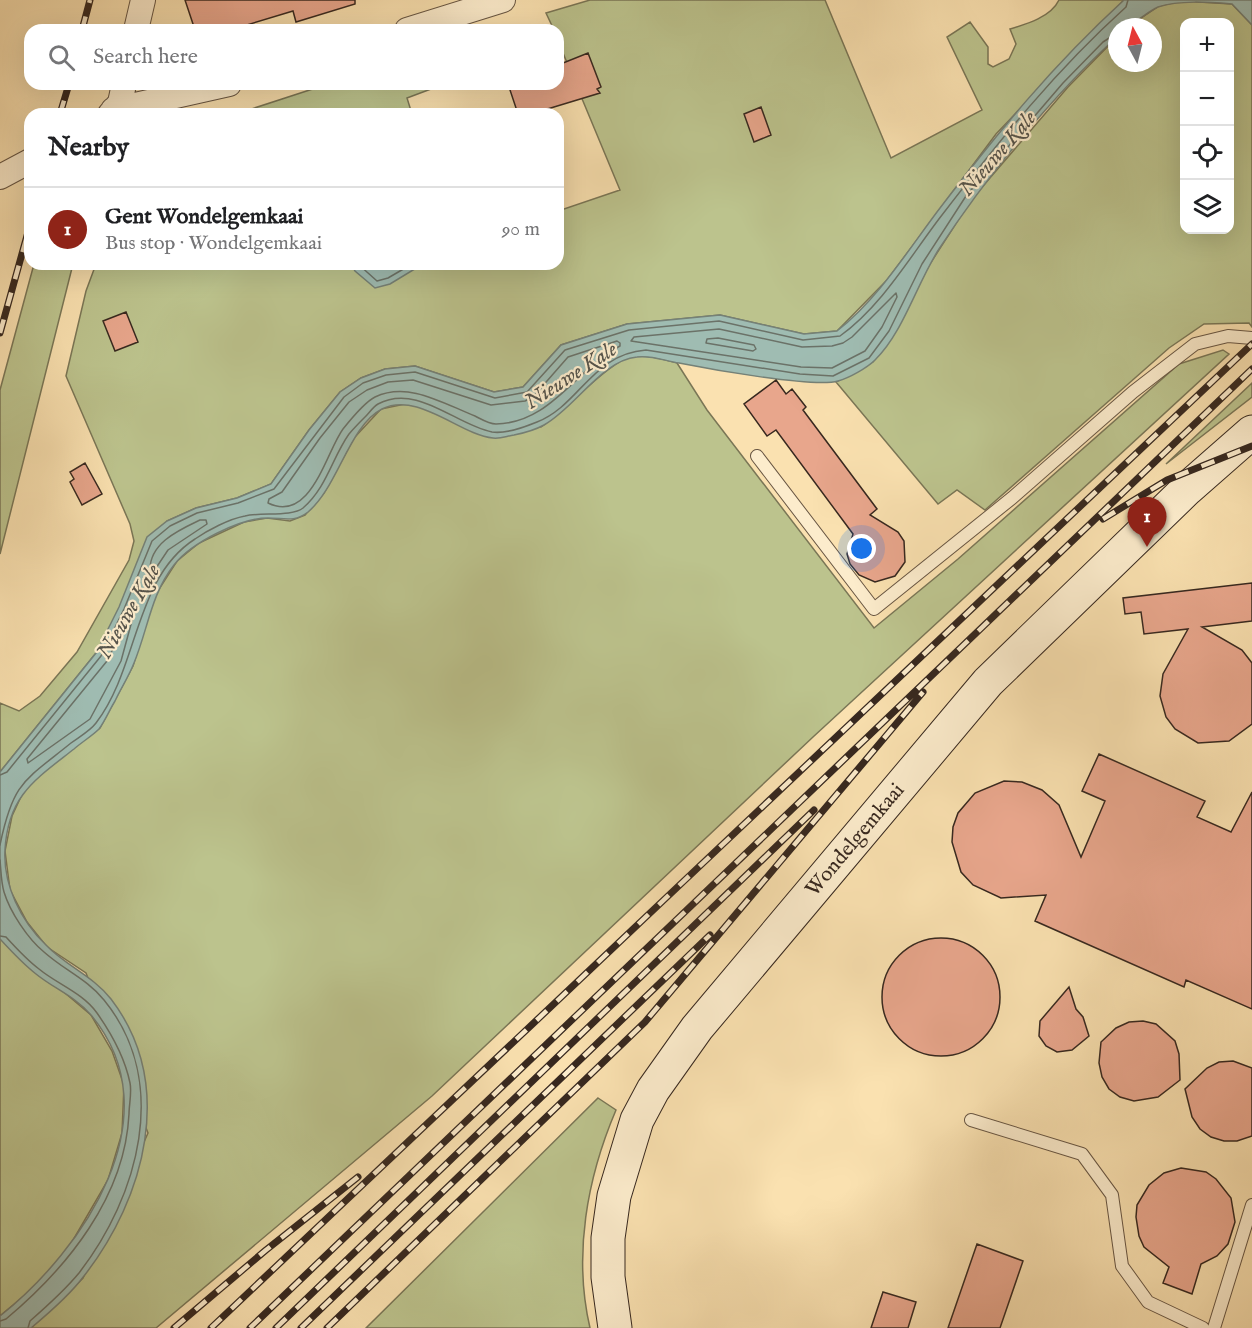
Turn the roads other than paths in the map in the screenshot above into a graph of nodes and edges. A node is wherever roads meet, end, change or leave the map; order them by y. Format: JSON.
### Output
{"nodes":[{"id":1,"x":143,"y":0,"type":"edge"},
{"id":2,"x":503,"y":0,"type":"edge"},
{"id":3,"x":137,"y":24,"type":"edge"},
{"id":4,"x":426,"y":24,"type":"edge"},
{"id":5,"x":123,"y":90,"type":"edge"},
{"id":6,"x":204,"y":90,"type":"edge"},
{"id":7,"x":116,"y":108,"type":"edge"},
{"id":8,"x":129,"y":108,"type":"edge"},
{"id":9,"x":24,"y":164,"type":"edge"},
{"id":10,"x":2,"y":175,"type":"edge"},
{"id":11,"x":1252,"y":338,"type":"edge"},
{"id":12,"x":1252,"y":432,"type":"edge"},
{"id":13,"x":757,"y":456,"type":"dead end"},
{"id":14,"x":971,"y":1120,"type":"dead end"},
{"id":15,"x":1252,"y":1205,"type":"edge"},
{"id":16,"x":615,"y":1328,"type":"edge"},
{"id":17,"x":1203,"y":1328,"type":"edge"},
{"id":18,"x":1214,"y":1328,"type":"edge"}],
"edges":[{"from":1,"to":3,"type":"street"},
{"from":2,"to":4,"type":"street"},
{"from":5,"to":7,"type":"street"},
{"from":6,"to":8,"type":"street"},
{"from":9,"to":10,"type":"street"},
{"from":11,"to":13,"type":"lane"},
{"from":12,"to":16,"type":"main road","name":"Wondelgemkaai"},
{"from":14,"to":17,"type":"lane"},
{"from":15,"to":18,"type":"lane"}]}
